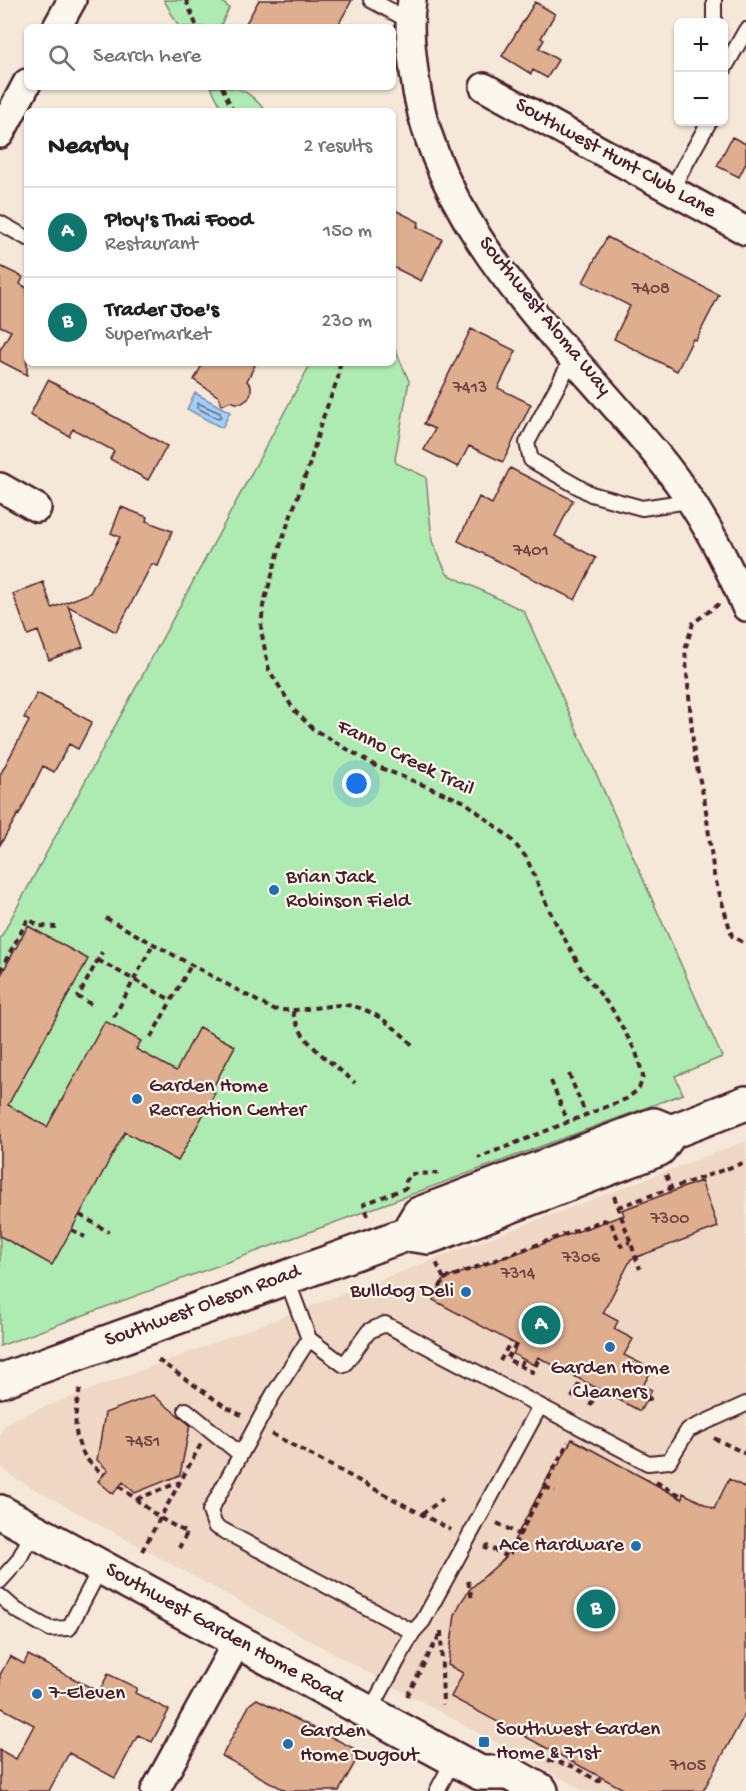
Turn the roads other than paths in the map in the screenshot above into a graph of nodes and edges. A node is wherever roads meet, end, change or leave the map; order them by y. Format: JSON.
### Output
{"nodes":[{"id":1,"x":72,"y":0,"type":"edge"},
{"id":2,"x":371,"y":0,"type":"edge"},
{"id":3,"x":714,"y":0,"type":"edge"},
{"id":4,"x":410,"y":10,"type":"edge"},
{"id":5,"x":714,"y":18,"type":"edge"},
{"id":6,"x":59,"y":24,"type":"edge"},
{"id":7,"x":746,"y":30,"type":"edge"},
{"id":8,"x":728,"y":61,"type":"edge"},
{"id":9,"x":484,"y":87,"type":"dead end"},
{"id":10,"x":24,"y":89,"type":"edge"},
{"id":11,"x":707,"y":126,"type":"edge"},
{"id":12,"x":0,"y":134,"type":"edge"},
{"id":13,"x":670,"y":190,"type":"junction"},
{"id":14,"x":0,"y":223,"type":"edge"},
{"id":15,"x":746,"y":231,"type":"edge"},
{"id":16,"x":24,"y":236,"type":"edge"},
{"id":17,"x":573,"y":357,"type":"junction"},
{"id":18,"x":0,"y":488,"type":"edge"},
{"id":19,"x":689,"y":501,"type":"junction"},
{"id":20,"x":37,"y":508,"type":"dead end"},
{"id":21,"x":745,"y":603,"type":"edge"},
{"id":22,"x":746,"y":1103,"type":"edge"},
{"id":23,"x":286,"y":1277,"type":"junction"},
{"id":24,"x":309,"y":1339,"type":"junction"},
{"id":25,"x":5,"y":1383,"type":"edge"},
{"id":26,"x":746,"y":1404,"type":"edge"},
{"id":27,"x":540,"y":1406,"type":"junction"},
{"id":28,"x":186,"y":1410,"type":"dead end"},
{"id":29,"x":240,"y":1454,"type":"junction"},
{"id":30,"x":0,"y":1512,"type":"edge"},
{"id":31,"x":34,"y":1530,"type":"junction"},
{"id":32,"x":101,"y":1567,"type":"junction"},
{"id":33,"x":0,"y":1581,"type":"edge"},
{"id":34,"x":0,"y":1596,"type":"edge"},
{"id":35,"x":412,"y":1632,"type":"junction"},
{"id":36,"x":237,"y":1642,"type":"junction"},
{"id":37,"x":369,"y":1713,"type":"junction"},
{"id":38,"x":475,"y":1774,"type":"edge"},
{"id":39,"x":155,"y":1791,"type":"edge"},
{"id":40,"x":437,"y":1791,"type":"edge"},
{"id":41,"x":541,"y":1791,"type":"edge"}],
"edges":[{"from":1,"to":6,"type":"street"},
{"from":2,"to":4,"type":"lane"},
{"from":3,"to":5,"type":"lane"},
{"from":4,"to":17,"type":"street","name":"Southwest Aloma Way"},
{"from":7,"to":8,"type":"lane"},
{"from":9,"to":13,"type":"street","name":"Southwest Hunt Club Lane"},
{"from":10,"to":12,"type":"street"},
{"from":11,"to":13,"type":"lane"},
{"from":13,"to":15,"type":"street","name":"Southwest Hunt Club Lane"},
{"from":14,"to":16,"type":"lane"},
{"from":17,"to":19,"type":"street","name":"Southwest Aloma Way"},
{"from":17,"to":19,"type":"lane"},
{"from":18,"to":20,"type":"street"},
{"from":19,"to":21,"type":"street","name":"Southwest Aloma Way"},
{"from":22,"to":23,"type":"main road","name":"Southwest Oleson Road"},
{"from":23,"to":24,"type":"lane"},
{"from":23,"to":25,"type":"main road","name":"Southwest Oleson Road"},
{"from":24,"to":27,"type":"lane"},
{"from":24,"to":29,"type":"lane"},
{"from":26,"to":27,"type":"lane"},
{"from":27,"to":35,"type":"lane"},
{"from":28,"to":29,"type":"lane"},
{"from":29,"to":35,"type":"lane"},
{"from":30,"to":31,"type":"main road","name":"Southwest Garden Home Road"},
{"from":31,"to":32,"type":"main road","name":"Southwest Garden Home Road"},
{"from":31,"to":33,"type":"lane"},
{"from":32,"to":34,"type":"lane"},
{"from":32,"to":36,"type":"main road","name":"Southwest Garden Home Road"},
{"from":35,"to":37,"type":"lane"},
{"from":36,"to":37,"type":"main road","name":"Southwest Garden Home Road"},
{"from":36,"to":39,"type":"street"},
{"from":37,"to":38,"type":"main road","name":"Southwest Garden Home Road"},
{"from":38,"to":40,"type":"lane"},
{"from":38,"to":41,"type":"main road","name":"Southwest Garden Home Road"}]}
